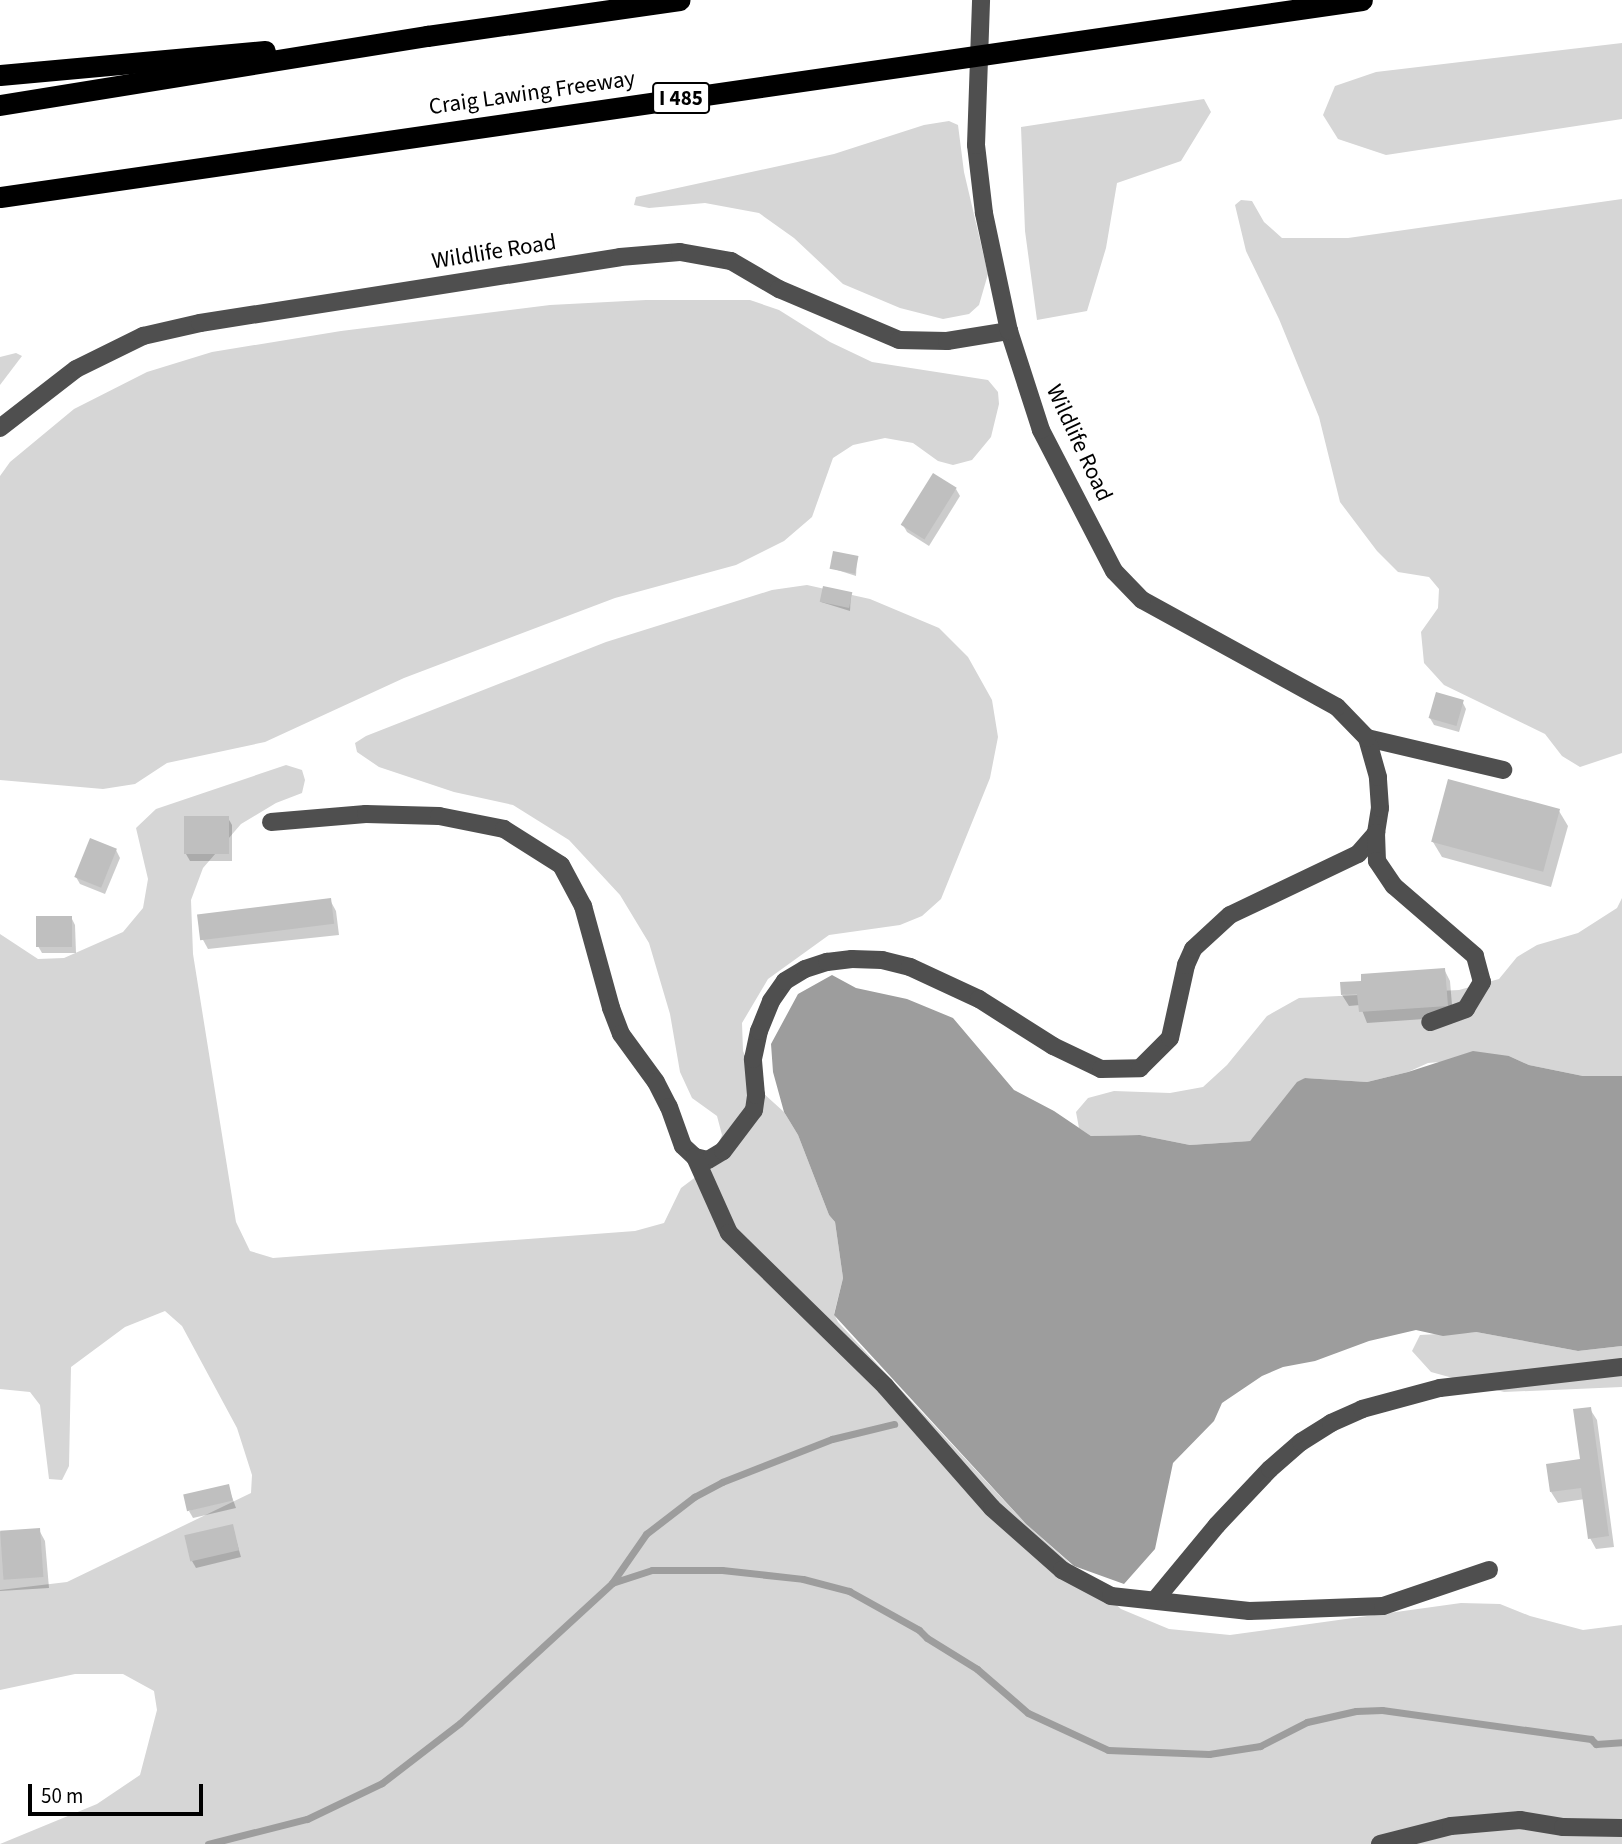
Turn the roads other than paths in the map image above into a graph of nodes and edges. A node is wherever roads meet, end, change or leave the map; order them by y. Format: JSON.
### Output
{"nodes":[{"id":1,"x":679,"y":0,"type":"edge"},
{"id":2,"x":981,"y":0,"type":"edge"},
{"id":3,"x":1362,"y":0,"type":"edge"},
{"id":4,"x":427,"y":36,"type":"junction"},
{"id":5,"x":0,"y":75,"type":"edge"},
{"id":6,"x":0,"y":105,"type":"edge"},
{"id":7,"x":0,"y":197,"type":"edge"},
{"id":8,"x":1009,"y":331,"type":"junction"},
{"id":9,"x":0,"y":428,"type":"edge"},
{"id":10,"x":1367,"y":738,"type":"junction"},
{"id":11,"x":1503,"y":770,"type":"dead end"},
{"id":12,"x":271,"y":822,"type":"dead end"},
{"id":13,"x":1376,"y":833,"type":"junction"},
{"id":14,"x":1430,"y":1022,"type":"dead end"},
{"id":15,"x":695,"y":1157,"type":"junction"},
{"id":16,"x":1622,"y":1367,"type":"edge"},
{"id":17,"x":1489,"y":1570,"type":"dead end"},
{"id":18,"x":1155,"y":1600,"type":"junction"},
{"id":19,"x":1622,"y":1828,"type":"edge"},
{"id":20,"x":1380,"y":1844,"type":"edge"}],
"edges":[{"from":1,"to":4,"type":"highway"},
{"from":2,"to":8,"type":"street","name":"Wildlife Road"},
{"from":3,"to":7,"type":"highway","name":"Craig Lawing Freeway","number":"I 485"},
{"from":4,"to":5,"type":"highway"},
{"from":4,"to":6,"type":"highway"},
{"from":8,"to":9,"type":"street","name":"Wildlife Road"},
{"from":8,"to":10,"type":"street","name":"Wildlife Road"},
{"from":10,"to":11,"type":"street"},
{"from":10,"to":13,"type":"street"},
{"from":12,"to":15,"type":"street"},
{"from":13,"to":14,"type":"street"},
{"from":13,"to":15,"type":"street"},
{"from":15,"to":18,"type":"street"},
{"from":16,"to":18,"type":"street"},
{"from":17,"to":18,"type":"street"},
{"from":19,"to":20,"type":"street"}]}
